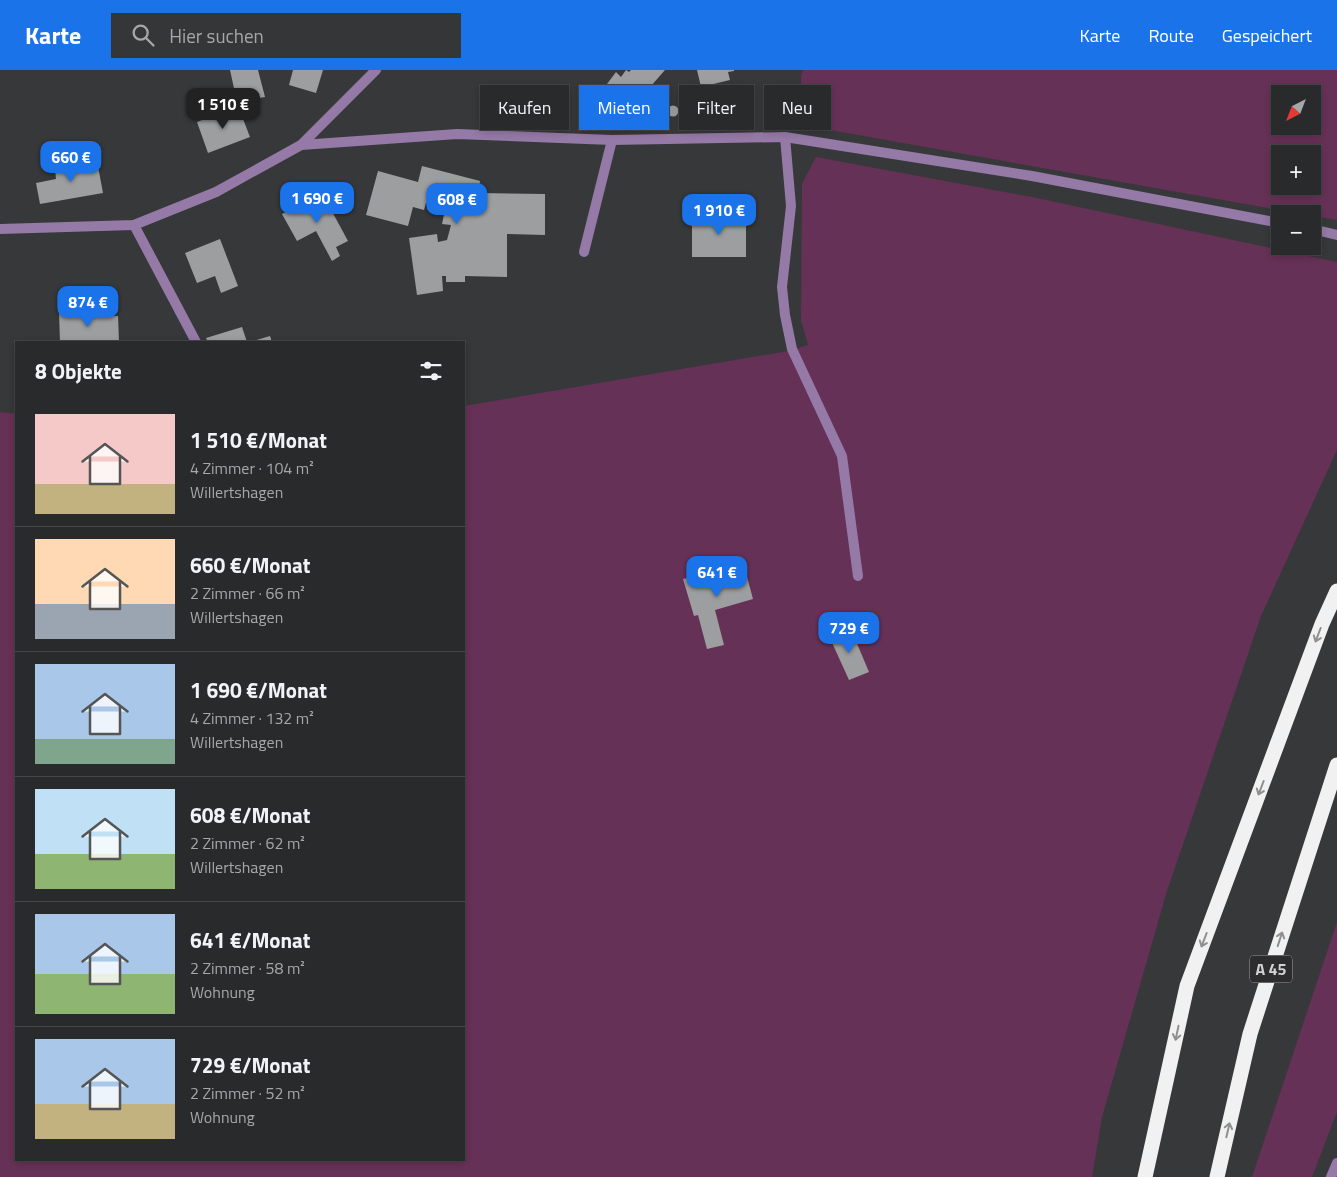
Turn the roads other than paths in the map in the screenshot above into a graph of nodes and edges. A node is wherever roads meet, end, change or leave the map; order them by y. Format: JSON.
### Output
{"nodes":[{"id":1,"x":376,"y":70,"type":"edge"},
{"id":2,"x":785,"y":137,"type":"junction"},
{"id":3,"x":612,"y":140,"type":"junction"},
{"id":4,"x":301,"y":145,"type":"junction"},
{"id":5,"x":1271,"y":221,"type":"edge"},
{"id":6,"x":134,"y":225,"type":"junction"},
{"id":7,"x":0,"y":229,"type":"edge"},
{"id":8,"x":1321,"y":231,"type":"edge"},
{"id":9,"x":1337,"y":235,"type":"edge"},
{"id":10,"x":584,"y":252,"type":"dead end"},
{"id":11,"x":195,"y":341,"type":"edge"},
{"id":12,"x":858,"y":576,"type":"dead end"},
{"id":13,"x":1337,"y":590,"type":"edge"},
{"id":14,"x":1337,"y":764,"type":"edge"},
{"id":15,"x":1337,"y":1163,"type":"edge"},
{"id":16,"x":1145,"y":1177,"type":"edge"},
{"id":17,"x":1217,"y":1177,"type":"edge"},
{"id":18,"x":1331,"y":1177,"type":"edge"}],
"edges":[{"from":1,"to":4,"type":"street"},
{"from":2,"to":3,"type":"street"},
{"from":2,"to":5,"type":"street"},
{"from":2,"to":12,"type":"street"},
{"from":3,"to":4,"type":"street"},
{"from":3,"to":10,"type":"street"},
{"from":4,"to":6,"type":"street"},
{"from":6,"to":7,"type":"street"},
{"from":6,"to":11,"type":"street"},
{"from":8,"to":9,"type":"street"},
{"from":13,"to":16,"type":"highway","one_way":true},
{"from":17,"to":14,"type":"highway","number":"A 45","one_way":true},
{"from":15,"to":18,"type":"street"}]}
